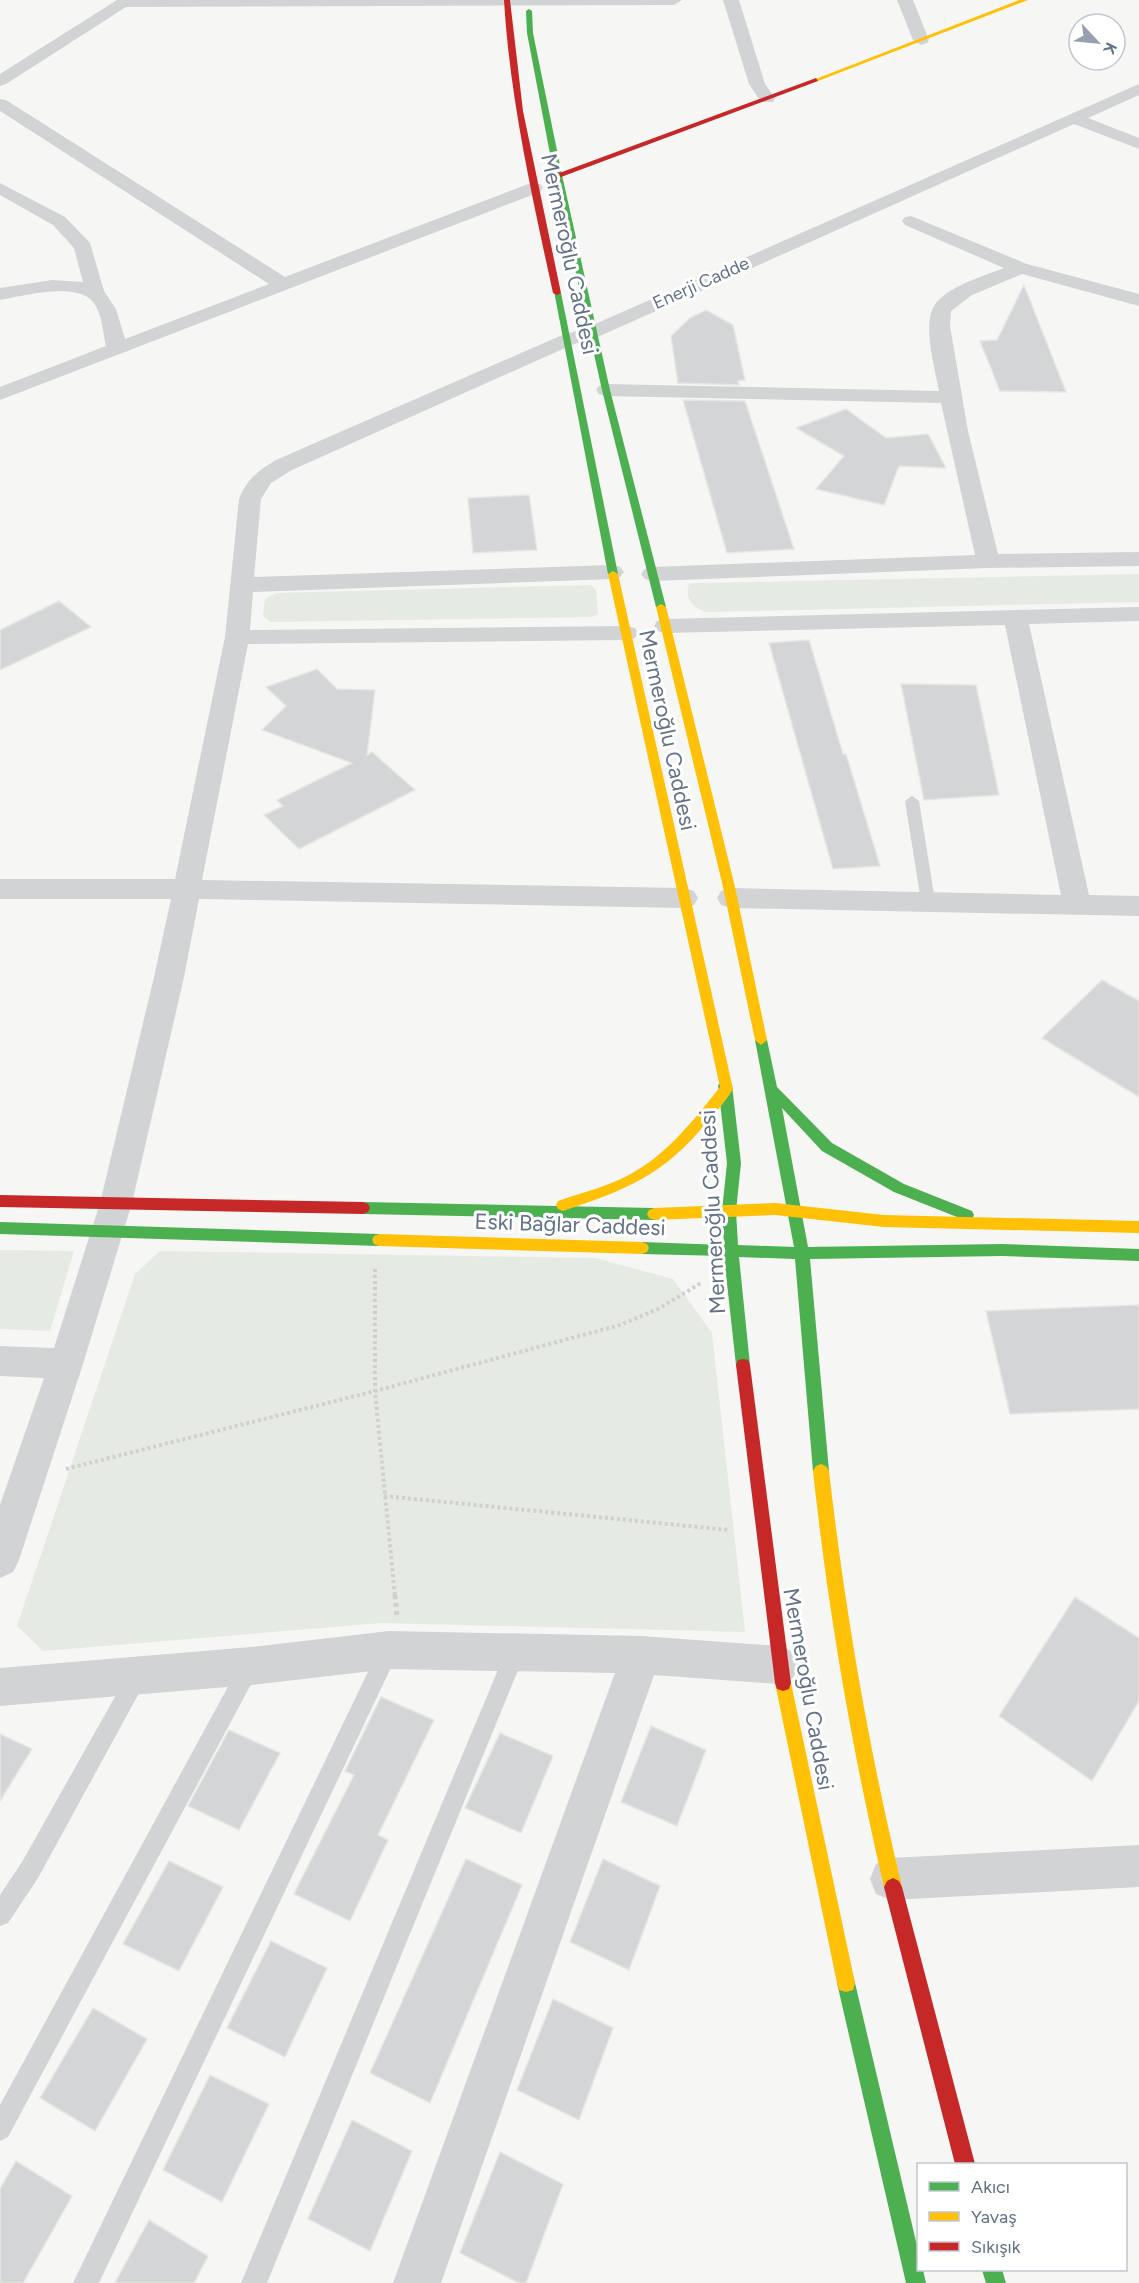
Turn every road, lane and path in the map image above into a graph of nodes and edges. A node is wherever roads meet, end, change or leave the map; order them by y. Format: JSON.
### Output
{"nodes":[{"id":1,"x":528,"y":0,"type":"edge"},
{"id":2,"x":674,"y":0,"type":"edge"},
{"id":3,"x":731,"y":0,"type":"edge"},
{"id":4,"x":904,"y":0,"type":"edge"},
{"id":5,"x":1025,"y":0,"type":"edge"},
{"id":6,"x":128,"y":1,"type":"edge"},
{"id":7,"x":460,"y":1,"type":"edge"},
{"id":8,"x":507,"y":1,"type":"edge"},
{"id":9,"x":921,"y":40,"type":"junction"},
{"id":10,"x":0,"y":81,"type":"edge"},
{"id":11,"x":1139,"y":89,"type":"edge"},
{"id":12,"x":767,"y":98,"type":"junction"},
{"id":13,"x":0,"y":104,"type":"edge"},
{"id":14,"x":1073,"y":118,"type":"junction"},
{"id":15,"x":1139,"y":144,"type":"edge"},
{"id":16,"x":558,"y":175,"type":"junction"},
{"id":17,"x":0,"y":188,"type":"edge"},
{"id":18,"x":534,"y":188,"type":"junction"},
{"id":19,"x":911,"y":221,"type":"dead end"},
{"id":20,"x":1020,"y":268,"type":"junction"},
{"id":21,"x":284,"y":285,"type":"junction"},
{"id":22,"x":95,"y":293,"type":"junction"},
{"id":23,"x":0,"y":294,"type":"edge"},
{"id":24,"x":1139,"y":300,"type":"edge"},
{"id":25,"x":593,"y":332,"type":"junction"},
{"id":26,"x":567,"y":340,"type":"junction"},
{"id":27,"x":117,"y":350,"type":"junction"},
{"id":28,"x":606,"y":390,"type":"junction"},
{"id":29,"x":0,"y":394,"type":"edge"},
{"id":30,"x":951,"y":397,"type":"junction"},
{"id":31,"x":1139,"y":559,"type":"edge"},
{"id":32,"x":988,"y":561,"type":"junction"},
{"id":33,"x":612,"y":572,"type":"junction"},
{"id":34,"x":653,"y":574,"type":"junction"},
{"id":35,"x":241,"y":585,"type":"junction"},
{"id":36,"x":1139,"y":614,"type":"edge"},
{"id":37,"x":1015,"y":616,"type":"junction"},
{"id":38,"x":666,"y":626,"type":"junction"},
{"id":39,"x":626,"y":633,"type":"junction"},
{"id":40,"x":237,"y":637,"type":"junction"},
{"id":41,"x":912,"y":801,"type":"dead end"},
{"id":42,"x":0,"y":889,"type":"edge"},
{"id":43,"x":186,"y":889,"type":"junction"},
{"id":44,"x":684,"y":898,"type":"junction"},
{"id":45,"x":731,"y":898,"type":"junction"},
{"id":46,"x":928,"y":901,"type":"junction"},
{"id":47,"x":1077,"y":905,"type":"junction"},
{"id":48,"x":1139,"y":906,"type":"edge"},
{"id":49,"x":726,"y":1089,"type":"junction"},
{"id":50,"x":771,"y":1089,"type":"junction"},
{"id":51,"x":0,"y":1201,"type":"edge"},
{"id":52,"x":729,"y":1211,"type":"junction"},
{"id":53,"x":543,"y":1212,"type":"junction"},
{"id":54,"x":796,"y":1212,"type":"junction"},
{"id":55,"x":112,"y":1216,"type":"junction"},
{"id":56,"x":988,"y":1224,"type":"junction"},
{"id":57,"x":1139,"y":1227,"type":"edge"},
{"id":58,"x":0,"y":1228,"type":"edge"},
{"id":59,"x":375,"y":1238,"type":"junction"},
{"id":60,"x":731,"y":1251,"type":"junction"},
{"id":61,"x":802,"y":1253,"type":"junction"},
{"id":62,"x":1139,"y":1255,"type":"edge"},
{"id":63,"x":0,"y":1361,"type":"edge"},
{"id":64,"x":66,"y":1364,"type":"junction"},
{"id":65,"x":375,"y":1391,"type":"junction"},
{"id":66,"x":27,"y":1479,"type":"junction"},
{"id":67,"x":384,"y":1496,"type":"junction"},
{"id":68,"x":764,"y":1533,"type":"junction"},
{"id":69,"x":0,"y":1560,"type":"edge"},
{"id":70,"x":395,"y":1650,"type":"junction"},
{"id":71,"x":515,"y":1653,"type":"junction"},
{"id":72,"x":641,"y":1655,"type":"junction"},
{"id":73,"x":779,"y":1665,"type":"junction"},
{"id":74,"x":250,"y":1666,"type":"junction"},
{"id":75,"x":138,"y":1675,"type":"junction"},
{"id":76,"x":0,"y":1687,"type":"edge"},
{"id":77,"x":1139,"y":1866,"type":"edge"},
{"id":78,"x":891,"y":1879,"type":"junction"},
{"id":79,"x":0,"y":1916,"type":"edge"},
{"id":80,"x":0,"y":2129,"type":"edge"},
{"id":81,"x":965,"y":2163,"type":"edge"},
{"id":82,"x":86,"y":2283,"type":"edge"},
{"id":83,"x":254,"y":2283,"type":"edge"},
{"id":84,"x":417,"y":2283,"type":"edge"},
{"id":85,"x":916,"y":2283,"type":"edge"}],
"edges":[{"from":1,"to":2,"type":"street"},
{"from":1,"to":8,"type":"street"},
{"from":1,"to":16,"type":"main road","name":"Mermeroğlu Caddesi"},
{"from":3,"to":12,"type":"street"},
{"from":4,"to":9,"type":"street"},
{"from":5,"to":9,"type":"main road"},
{"from":6,"to":7,"type":"street"},
{"from":6,"to":10,"type":"street"},
{"from":7,"to":8,"type":"street"},
{"from":8,"to":18,"type":"main road","name":"Mermeroğlu Caddesi"},
{"from":9,"to":12,"type":"main road"},
{"from":11,"to":14,"type":"street","name":"Enerji Cadde"},
{"from":12,"to":16,"type":"main road"},
{"from":13,"to":21,"type":"street"},
{"from":14,"to":15,"type":"street"},
{"from":14,"to":25,"type":"street","name":"Enerji Cadde"},
{"from":16,"to":25,"type":"main road","name":"Mermeroğlu Caddesi"},
{"from":17,"to":22,"type":"street"},
{"from":18,"to":21,"type":"street"},
{"from":18,"to":26,"type":"main road","name":"Mermeroğlu Caddesi"},
{"from":19,"to":20,"type":"street"},
{"from":20,"to":24,"type":"street"},
{"from":20,"to":30,"type":"street"},
{"from":21,"to":27,"type":"street"},
{"from":22,"to":23,"type":"street"},
{"from":22,"to":27,"type":"street"},
{"from":25,"to":26,"type":"street","name":"Enerji Cadde"},
{"from":25,"to":28,"type":"main road","name":"Mermeroğlu Caddesi"},
{"from":26,"to":33,"type":"main road","name":"Mermeroğlu Caddesi"},
{"from":26,"to":35,"type":"street","name":"Enerji Cadde"},
{"from":27,"to":29,"type":"street"},
{"from":28,"to":30,"type":"street"},
{"from":28,"to":34,"type":"main road","name":"Mermeroğlu Caddesi"},
{"from":30,"to":32,"type":"street"},
{"from":31,"to":32,"type":"street"},
{"from":32,"to":34,"type":"street"},
{"from":33,"to":35,"type":"street"},
{"from":33,"to":39,"type":"main road","name":"Mermeroğlu Caddesi"},
{"from":34,"to":38,"type":"main road","name":"Mermeroğlu Caddesi"},
{"from":35,"to":40,"type":"street"},
{"from":36,"to":37,"type":"street"},
{"from":37,"to":38,"type":"street"},
{"from":37,"to":47,"type":"street"},
{"from":38,"to":45,"type":"main road","name":"Mermeroğlu Caddesi"},
{"from":39,"to":40,"type":"street"},
{"from":39,"to":44,"type":"main road","name":"Mermeroğlu Caddesi"},
{"from":40,"to":43,"type":"street"},
{"from":41,"to":46,"type":"lane"},
{"from":42,"to":43,"type":"street"},
{"from":43,"to":44,"type":"street"},
{"from":43,"to":55,"type":"street"},
{"from":44,"to":49,"type":"main road","name":"Mermeroğlu Caddesi"},
{"from":45,"to":46,"type":"street"},
{"from":45,"to":50,"type":"main road","name":"Mermeroğlu Caddesi"},
{"from":46,"to":47,"type":"street"},
{"from":47,"to":48,"type":"street"},
{"from":49,"to":52,"type":"main road","name":"Mermeroğlu Caddesi"},
{"from":49,"to":53,"type":"main road"},
{"from":50,"to":54,"type":"main road","name":"Mermeroğlu Caddesi"},
{"from":50,"to":56,"type":"main road"},
{"from":51,"to":55,"type":"main road","name":"Eski Bağlar Caddesi"},
{"from":52,"to":53,"type":"main road","name":"Eski Bağlar Caddesi"},
{"from":52,"to":54,"type":"main road","name":"Eski Bağlar Caddesi"},
{"from":52,"to":60,"type":"main road","name":"Mermeroğlu Caddesi"},
{"from":53,"to":55,"type":"main road","name":"Eski Bağlar Caddesi"},
{"from":54,"to":56,"type":"main road","name":"Eski Bağlar Caddesi"},
{"from":54,"to":61,"type":"main road","name":"Mermeroğlu Caddesi"},
{"from":55,"to":58,"type":"main road","name":"Eski Bağlar Caddesi"},
{"from":55,"to":59,"type":"main road","name":"Eski Bağlar Caddesi"},
{"from":55,"to":64,"type":"street"},
{"from":56,"to":57,"type":"main road","name":"Eski Bağlar Caddesi"},
{"from":59,"to":60,"type":"main road","name":"Eski Bağlar Caddesi"},
{"from":59,"to":65,"type":"path"},
{"from":60,"to":61,"type":"main road","name":"Eski Bağlar Caddesi"},
{"from":60,"to":65,"type":"path"},
{"from":60,"to":68,"type":"main road","name":"Mermeroğlu Caddesi"},
{"from":61,"to":62,"type":"main road","name":"Eski Bağlar Caddesi"},
{"from":61,"to":78,"type":"main road","name":"Mermeroğlu Caddesi"},
{"from":63,"to":64,"type":"street"},
{"from":64,"to":66,"type":"street"},
{"from":65,"to":66,"type":"path"},
{"from":65,"to":67,"type":"path"},
{"from":66,"to":69,"type":"street"},
{"from":67,"to":68,"type":"path"},
{"from":67,"to":70,"type":"path"},
{"from":68,"to":73,"type":"main road","name":"Mermeroğlu Caddesi"},
{"from":70,"to":71,"type":"street"},
{"from":70,"to":74,"type":"street"},
{"from":70,"to":82,"type":"lane"},
{"from":71,"to":72,"type":"street"},
{"from":71,"to":83,"type":"lane"},
{"from":72,"to":73,"type":"street"},
{"from":72,"to":84,"type":"street"},
{"from":73,"to":85,"type":"main road","name":"Mermeroğlu Caddesi"},
{"from":74,"to":75,"type":"street"},
{"from":74,"to":80,"type":"lane"},
{"from":75,"to":76,"type":"street"},
{"from":75,"to":79,"type":"lane"},
{"from":77,"to":78,"type":"street"},
{"from":78,"to":81,"type":"main road","name":"Mermeroğlu Caddesi"}]}
